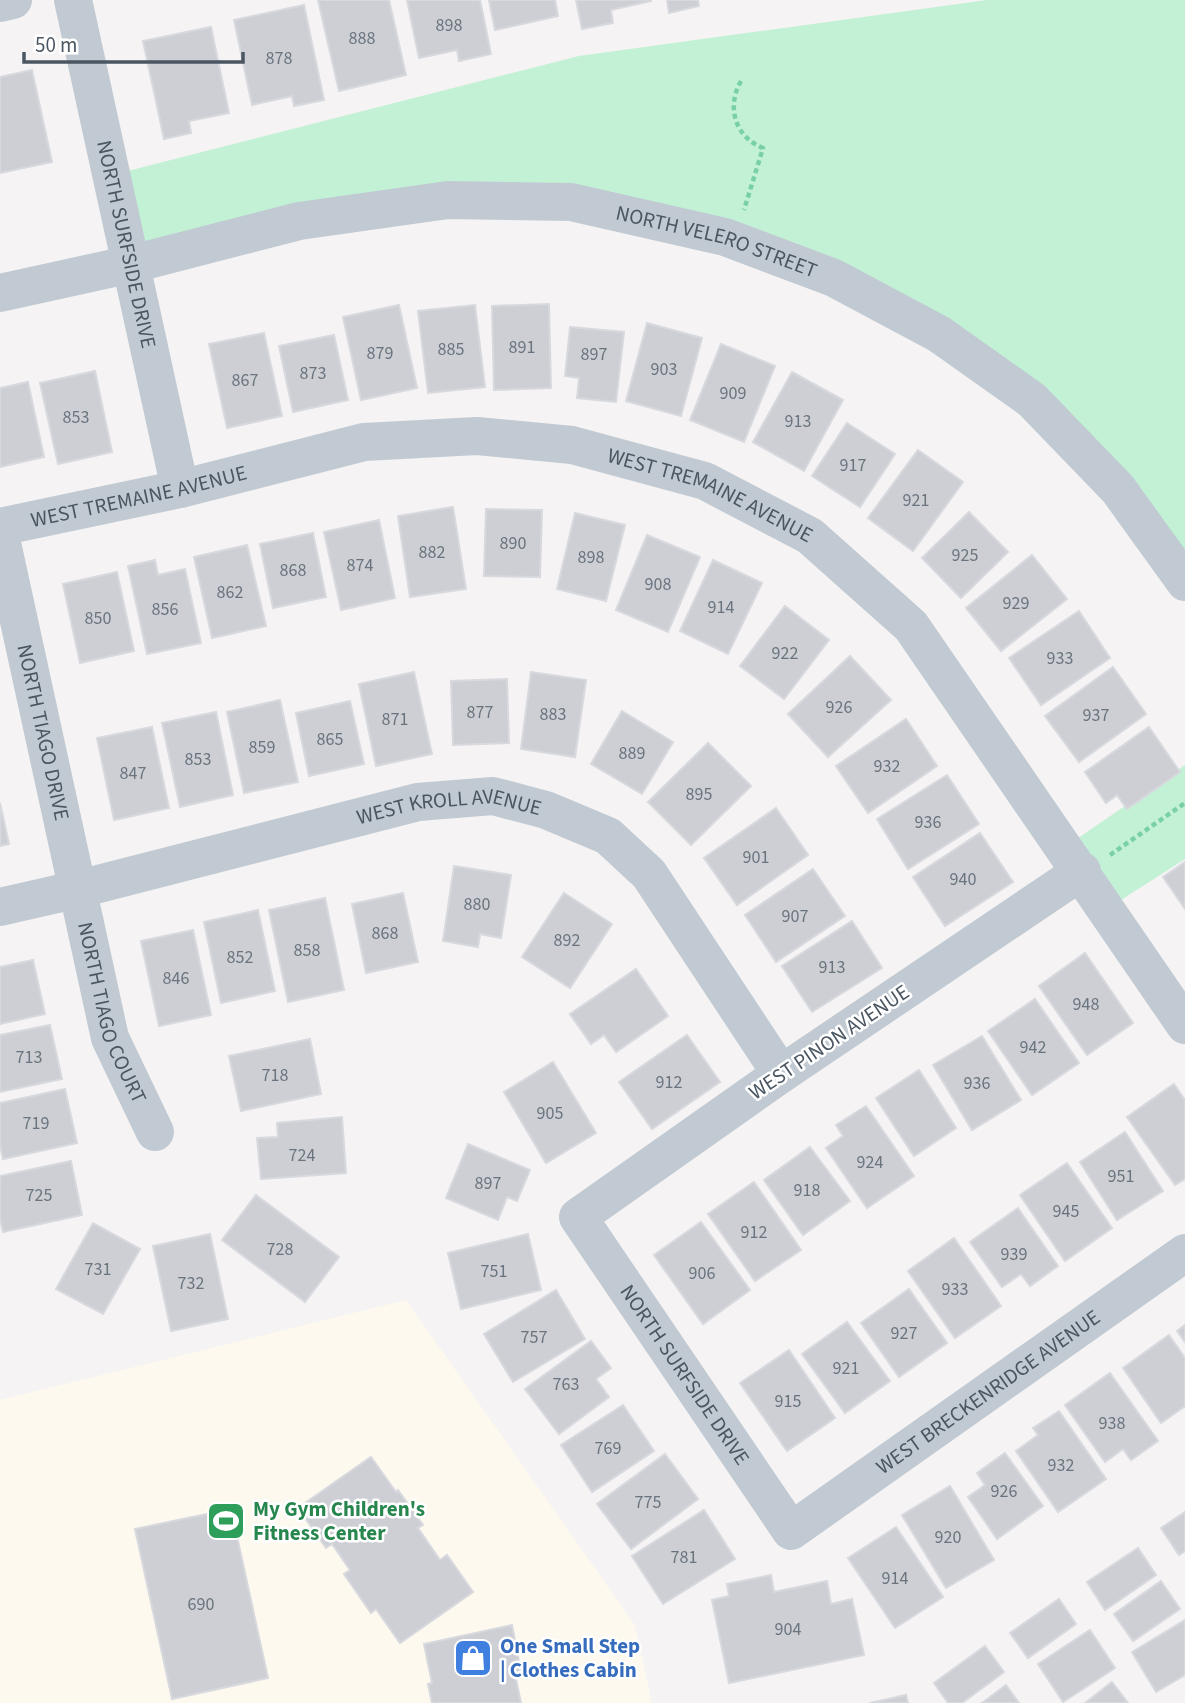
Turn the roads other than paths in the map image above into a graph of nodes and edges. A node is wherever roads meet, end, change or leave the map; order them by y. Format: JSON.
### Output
{"nodes":[{"id":1,"x":13,"y":0,"type":"edge"},
{"id":2,"x":73,"y":0,"type":"edge"},
{"id":3,"x":0,"y":3,"type":"edge"},
{"id":4,"x":132,"y":264,"type":"junction"},
{"id":5,"x":0,"y":293,"type":"edge"},
{"id":6,"x":180,"y":489,"type":"junction"},
{"id":7,"x":0,"y":527,"type":"edge"},
{"id":8,"x":0,"y":534,"type":"edge"},
{"id":9,"x":1185,"y":582,"type":"edge"},
{"id":10,"x":1082,"y":871,"type":"junction"},
{"id":11,"x":79,"y":889,"type":"junction"},
{"id":12,"x":0,"y":906,"type":"edge"},
{"id":13,"x":1185,"y":1025,"type":"edge"},
{"id":14,"x":781,"y":1074,"type":"junction"},
{"id":15,"x":155,"y":1132,"type":"dead end"},
{"id":16,"x":578,"y":1217,"type":"joint"},
{"id":17,"x":1185,"y":1253,"type":"edge"},
{"id":18,"x":791,"y":1531,"type":"joint"}],
"edges":[{"from":1,"to":3,"type":"street"},
{"from":2,"to":4,"type":"street","name":"NORTH SURFSIDE DRIVE"},
{"from":4,"to":5,"type":"street","name":"NORTH VELERO STREET"},
{"from":4,"to":6,"type":"street","name":"NORTH SURFSIDE DRIVE"},
{"from":4,"to":9,"type":"street","name":"NORTH VELERO STREET"},
{"from":6,"to":7,"type":"street","name":"WEST TREMAINE AVENUE"},
{"from":6,"to":10,"type":"street","name":"WEST TREMAINE AVENUE"},
{"from":8,"to":11,"type":"street","name":"NORTH TIAGO DRIVE"},
{"from":10,"to":13,"type":"street","name":"WEST TREMAINE AVENUE"},
{"from":10,"to":14,"type":"street","name":"WEST PINON AVENUE"},
{"from":11,"to":12,"type":"street","name":"WEST KROLL AVENUE"},
{"from":11,"to":14,"type":"street","name":"WEST KROLL AVENUE"},
{"from":11,"to":15,"type":"street","name":"NORTH TIAGO COURT"},
{"from":14,"to":16,"type":"street","name":"WEST PINON AVENUE"},
{"from":16,"to":18,"type":"street","name":"NORTH SURFSIDE DRIVE"},
{"from":17,"to":18,"type":"street","name":"WEST BRECKENRIDGE AVENUE"}]}
